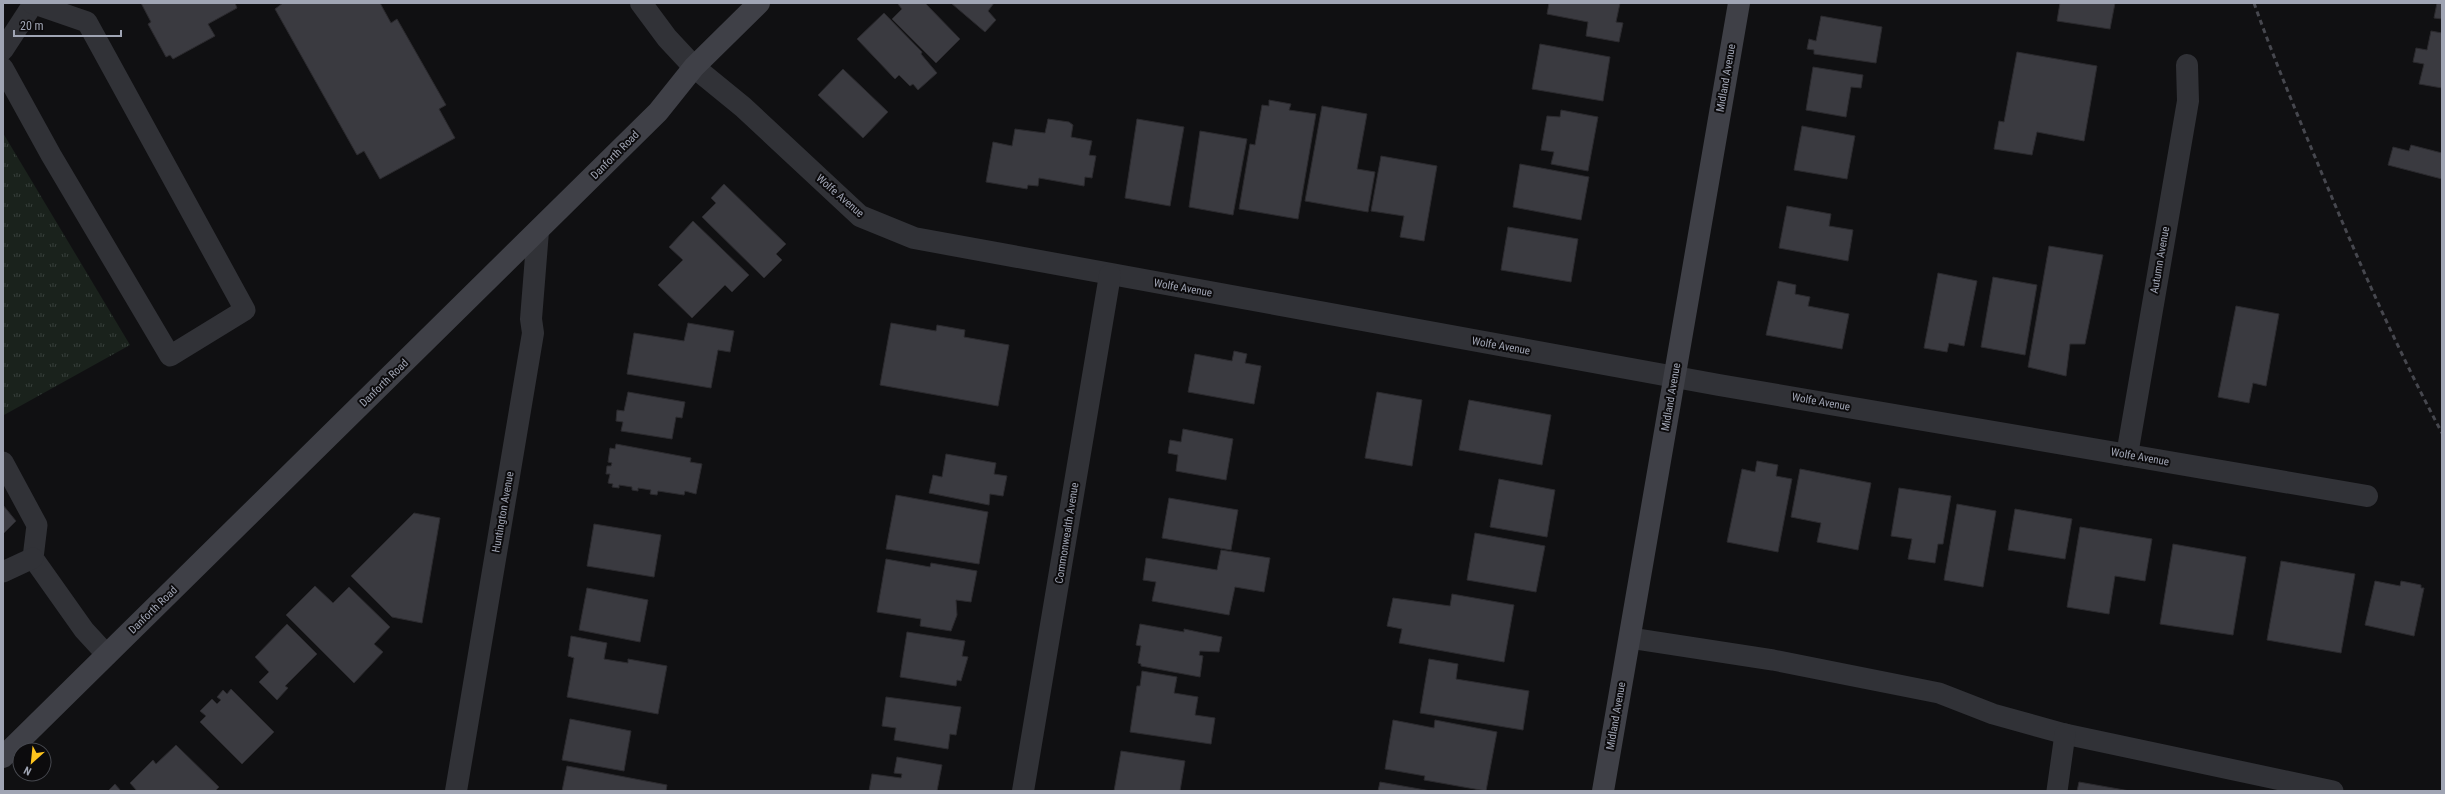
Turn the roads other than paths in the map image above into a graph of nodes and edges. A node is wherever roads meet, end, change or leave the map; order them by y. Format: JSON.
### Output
{"nodes":[{"id":1,"x":33,"y":3,"type":"edge"},
{"id":2,"x":641,"y":3,"type":"edge"},
{"id":3,"x":759,"y":3,"type":"edge"},
{"id":4,"x":1739,"y":3,"type":"edge"},
{"id":5,"x":3,"y":50,"type":"edge"},
{"id":6,"x":2186,"y":65,"type":"dead end"},
{"id":7,"x":694,"y":67,"type":"junction"},
{"id":8,"x":3,"y":68,"type":"edge"},
{"id":9,"x":538,"y":231,"type":"junction"},
{"id":10,"x":1110,"y":275,"type":"junction"},
{"id":11,"x":1675,"y":376,"type":"junction"},
{"id":12,"x":2127,"y":455,"type":"junction"},
{"id":13,"x":3,"y":462,"type":"edge"},
{"id":14,"x":2367,"y":496,"type":"dead end"},
{"id":15,"x":33,"y":558,"type":"junction"},
{"id":16,"x":3,"y":572,"type":"edge"},
{"id":17,"x":1630,"y":638,"type":"junction"},
{"id":18,"x":107,"y":655,"type":"junction"},
{"id":19,"x":2065,"y":734,"type":"junction"},
{"id":20,"x":3,"y":757,"type":"edge"},
{"id":21,"x":456,"y":791,"type":"edge"},
{"id":22,"x":1023,"y":791,"type":"edge"},
{"id":23,"x":1603,"y":791,"type":"edge"},
{"id":24,"x":2057,"y":791,"type":"edge"},
{"id":25,"x":2333,"y":791,"type":"edge"}],
"edges":[{"from":1,"to":5,"type":"lane"},
{"from":1,"to":8,"type":"lane"},
{"from":2,"to":7,"type":"street","name":"Wolfe Avenue"},
{"from":3,"to":7,"type":"main road","name":"Danforth Road"},
{"from":4,"to":11,"type":"main road","name":"Midland Avenue"},
{"from":6,"to":12,"type":"street","name":"Autumn Avenue"},
{"from":7,"to":9,"type":"main road","name":"Danforth Road"},
{"from":7,"to":10,"type":"street","name":"Wolfe Avenue"},
{"from":9,"to":18,"type":"main road","name":"Danforth Road"},
{"from":9,"to":21,"type":"street","name":"Huntington Avenue"},
{"from":10,"to":11,"type":"street","name":"Wolfe Avenue"},
{"from":10,"to":22,"type":"street","name":"Commonwealth Avenue"},
{"from":11,"to":12,"type":"street","name":"Wolfe Avenue"},
{"from":11,"to":17,"type":"main road","name":"Midland Avenue"},
{"from":12,"to":14,"type":"street","name":"Wolfe Avenue"},
{"from":13,"to":15,"type":"lane"},
{"from":15,"to":16,"type":"lane"},
{"from":15,"to":18,"type":"lane"},
{"from":17,"to":19,"type":"lane"},
{"from":17,"to":23,"type":"main road","name":"Midland Avenue"},
{"from":18,"to":20,"type":"main road","name":"Danforth Road"},
{"from":19,"to":24,"type":"lane"},
{"from":19,"to":25,"type":"lane"}]}
